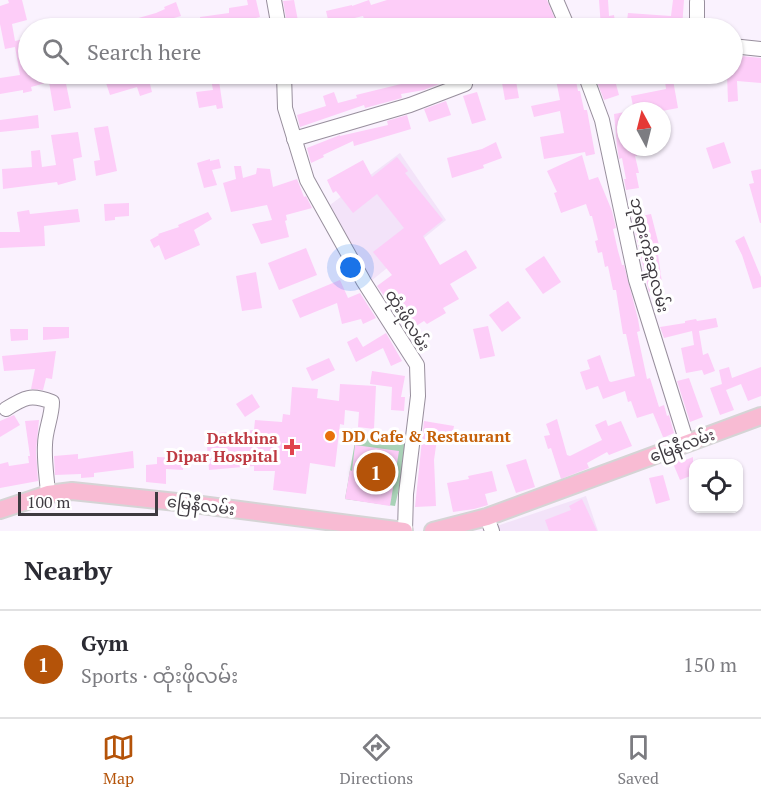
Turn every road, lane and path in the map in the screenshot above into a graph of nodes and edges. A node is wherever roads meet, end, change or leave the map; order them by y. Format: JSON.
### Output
{"nodes":[{"id":1,"x":274,"y":0,"type":"edge"},
{"id":2,"x":556,"y":0,"type":"edge"},
{"id":3,"x":697,"y":2,"type":"dead end"},
{"id":4,"x":277,"y":18,"type":"edge"},
{"id":5,"x":561,"y":18,"type":"edge"},
{"id":6,"x":697,"y":18,"type":"edge"},
{"id":7,"x":743,"y":47,"type":"edge"},
{"id":8,"x":761,"y":49,"type":"edge"},
{"id":9,"x":284,"y":84,"type":"edge"},
{"id":10,"x":465,"y":84,"type":"edge"},
{"id":11,"x":589,"y":84,"type":"edge"},
{"id":12,"x":294,"y":139,"type":"junction"},
{"id":13,"x":6,"y":409,"type":"dead end"},
{"id":14,"x":760,"y":420,"type":"edge"},
{"id":15,"x":687,"y":443,"type":"junction"},
{"id":16,"x":48,"y":494,"type":"junction"},
{"id":17,"x":0,"y":510,"type":"edge"},
{"id":18,"x":489,"y":524,"type":"edge"},
{"id":19,"x":405,"y":531,"type":"edge"},
{"id":20,"x":433,"y":531,"type":"edge"}],
"edges":[{"from":1,"to":4,"type":"street"},
{"from":2,"to":5,"type":"street"},
{"from":3,"to":6,"type":"street"},
{"from":7,"to":8,"type":"street"},
{"from":9,"to":12,"type":"street","name":"ထုံးဖိုလမ်း"},
{"from":10,"to":12,"type":"street"},
{"from":11,"to":15,"type":"street","name":"ဘုရားကိုးဆူလမ်း"},
{"from":12,"to":19,"type":"street","name":"ထုံးဖိုလမ်း"},
{"from":13,"to":16,"type":"street"},
{"from":14,"to":15,"type":"main road","name":"မြေနီလမ်း"},
{"from":15,"to":18,"type":"main road","name":"မြေနီလမ်း"},
{"from":16,"to":17,"type":"main road","name":"မြေနီလမ်း"},
{"from":16,"to":19,"type":"main road","name":"မြေနီလမ်း"},
{"from":18,"to":20,"type":"main road","name":"မြေနီလမ်း"}]}
